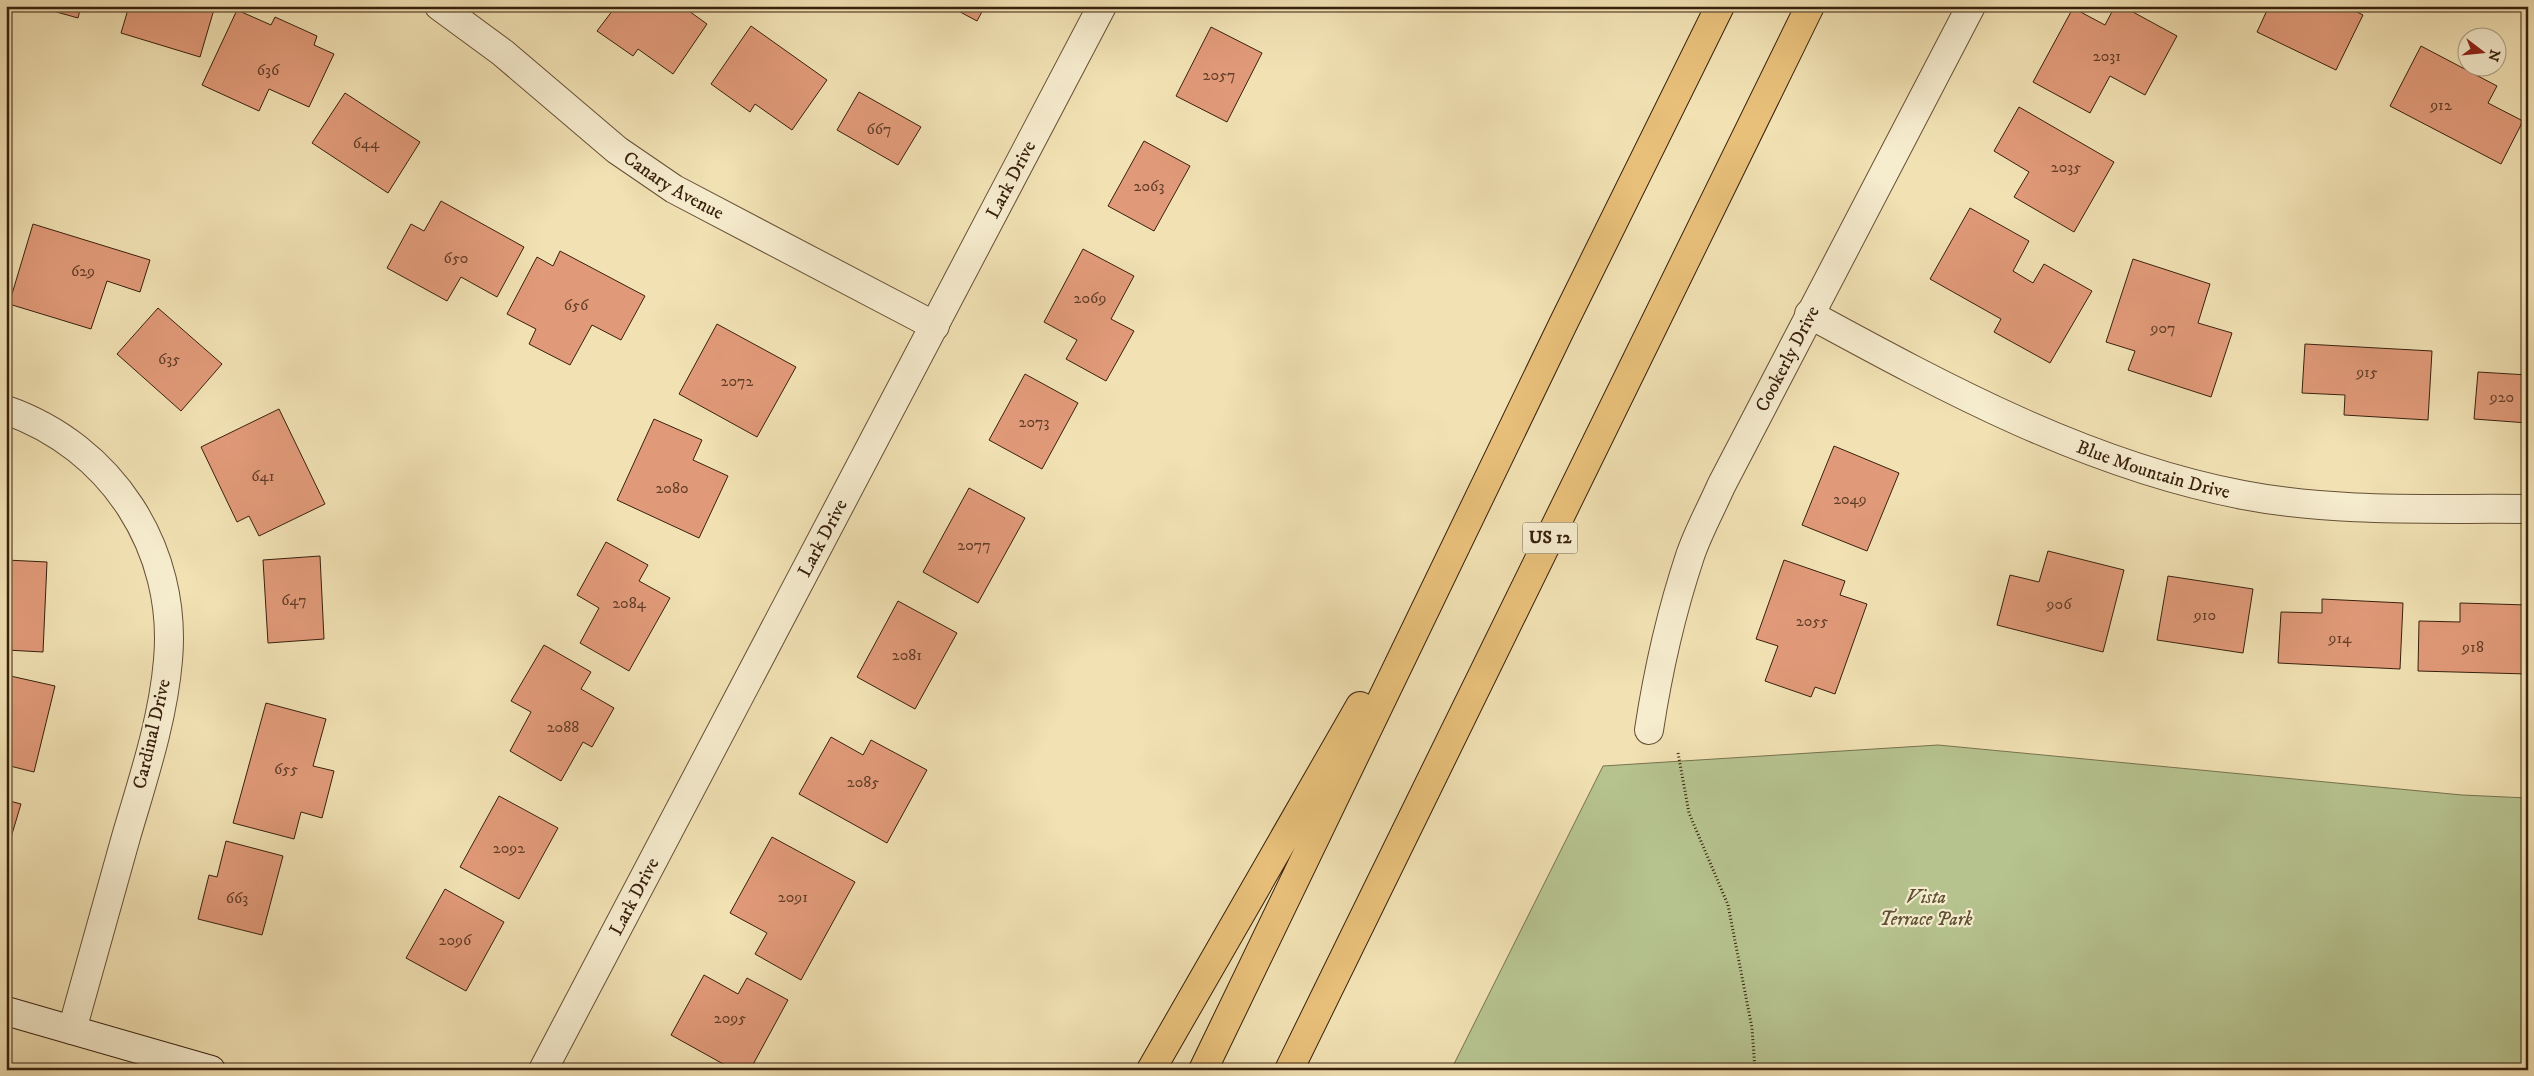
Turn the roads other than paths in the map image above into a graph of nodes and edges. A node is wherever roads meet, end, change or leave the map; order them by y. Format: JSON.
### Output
{"nodes":[{"id":1,"x":439,"y":6,"type":"edge"},
{"id":2,"x":1102,"y":6,"type":"edge"},
{"id":3,"x":1720,"y":6,"type":"edge"},
{"id":4,"x":1810,"y":6,"type":"edge"},
{"id":5,"x":1971,"y":6,"type":"edge"},
{"id":6,"x":1809,"y":314,"type":"junction"},
{"id":7,"x":935,"y":326,"type":"junction"},
{"id":8,"x":6,"y":410,"type":"edge"},
{"id":9,"x":2528,"y":509,"type":"edge"},
{"id":10,"x":1473,"y":510,"type":"junction"},
{"id":11,"x":1649,"y":730,"type":"road end"},
{"id":12,"x":6,"y":1011,"type":"edge"},
{"id":13,"x":72,"y":1030,"type":"junction"},
{"id":14,"x":211,"y":1070,"type":"edge"},
{"id":15,"x":543,"y":1070,"type":"edge"},
{"id":16,"x":1151,"y":1070,"type":"edge"},
{"id":17,"x":1203,"y":1070,"type":"edge"},
{"id":18,"x":1289,"y":1070,"type":"edge"}],
"edges":[{"from":1,"to":7,"type":"street","name":"Canary Avenue"},
{"from":2,"to":7,"type":"street","name":"Lark Drive"},
{"from":3,"to":10,"type":"highway"},
{"from":4,"to":18,"type":"highway","number":"US 12"},
{"from":5,"to":6,"type":"street","name":"Cookerly Drive"},
{"from":6,"to":9,"type":"street","name":"Blue Mountain Drive"},
{"from":6,"to":11,"type":"street","name":"Cookerly Drive"},
{"from":7,"to":15,"type":"street","name":"Lark Drive"},
{"from":8,"to":13,"type":"street","name":"Cardinal Drive"},
{"from":10,"to":16,"type":"highway"},
{"from":10,"to":17,"type":"highway"},
{"from":12,"to":13,"type":"street"},
{"from":13,"to":14,"type":"street"}]}
